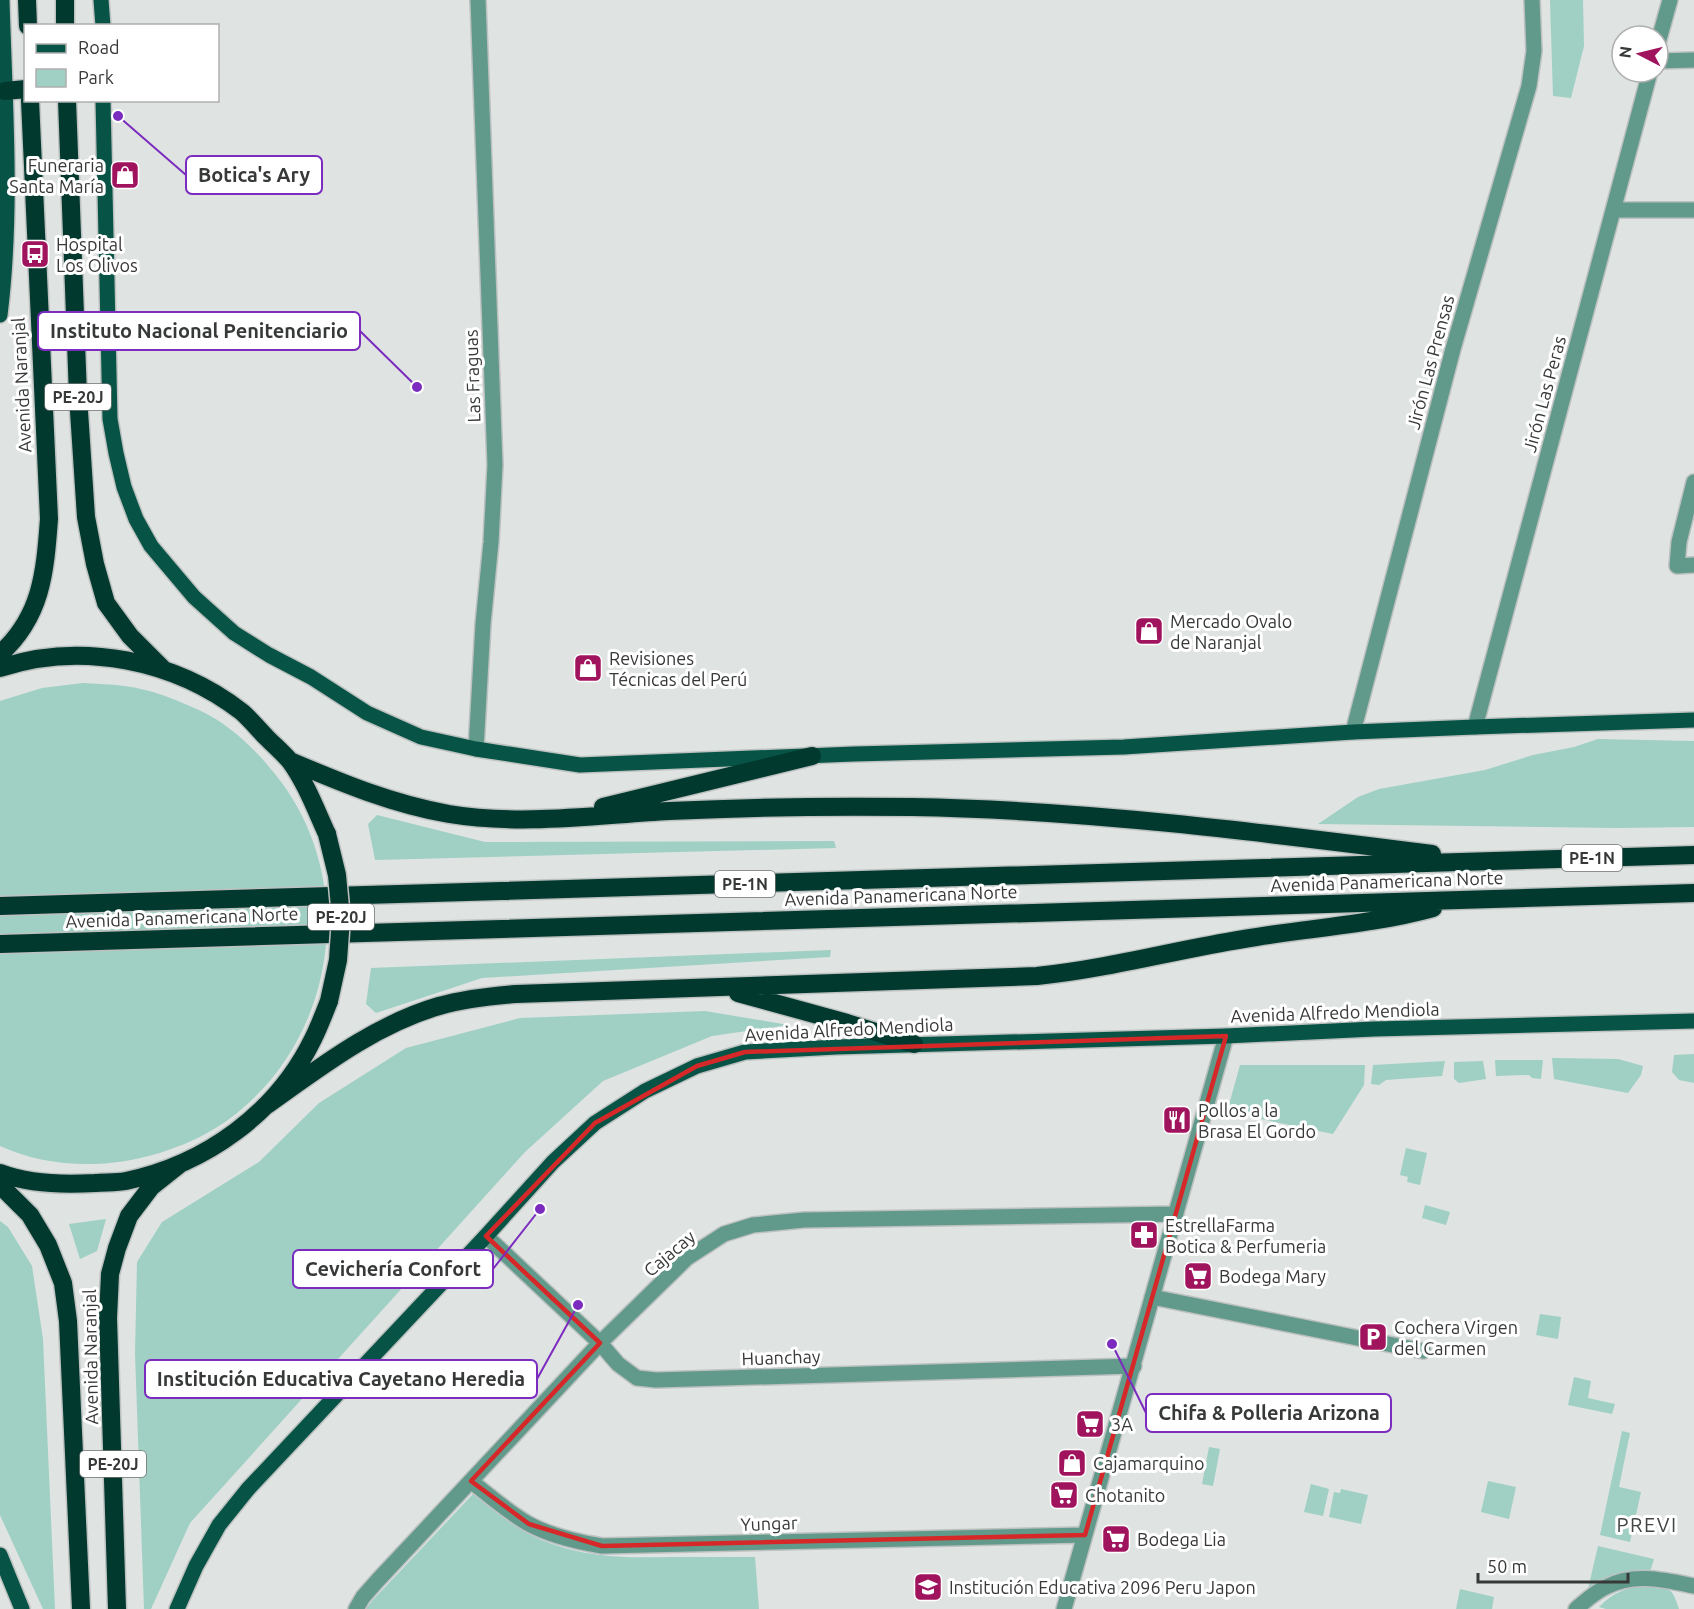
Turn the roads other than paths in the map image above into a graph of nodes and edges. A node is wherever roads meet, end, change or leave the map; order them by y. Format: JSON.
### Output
{"nodes":[{"id":1,"x":2,"y":0,"type":"edge"},
{"id":2,"x":27,"y":0,"type":"edge"},
{"id":3,"x":65,"y":0,"type":"edge"},
{"id":4,"x":101,"y":0,"type":"edge"},
{"id":5,"x":478,"y":0,"type":"edge"},
{"id":6,"x":1532,"y":0,"type":"edge"},
{"id":7,"x":1670,"y":0,"type":"edge"},
{"id":8,"x":28,"y":24,"type":"edge"},
{"id":9,"x":65,"y":24,"type":"edge"},
{"id":10,"x":103,"y":24,"type":"edge"},
{"id":11,"x":1663,"y":24,"type":"edge"},
{"id":12,"x":1694,"y":60,"type":"edge"},
{"id":13,"x":1670,"y":61,"type":"edge"},
{"id":14,"x":1647,"y":84,"type":"edge"},
{"id":15,"x":24,"y":89,"type":"edge"},
{"id":16,"x":4,"y":91,"type":"junction"},
{"id":17,"x":30,"y":102,"type":"edge"},
{"id":18,"x":67,"y":102,"type":"edge"},
{"id":19,"x":103,"y":102,"type":"edge"},
{"id":20,"x":1613,"y":210,"type":"junction"},
{"id":21,"x":1694,"y":210,"type":"edge"},
{"id":22,"x":0,"y":315,"type":"edge"},
{"id":23,"x":1694,"y":482,"type":"edge"},
{"id":24,"x":1694,"y":565,"type":"edge"},
{"id":25,"x":0,"y":654,"type":"edge"},
{"id":26,"x":0,"y":668,"type":"edge"},
{"id":27,"x":163,"y":669,"type":"junction"},
{"id":28,"x":1694,"y":720,"type":"edge"},
{"id":29,"x":1475,"y":727,"type":"junction"},
{"id":30,"x":1353,"y":732,"type":"junction"},
{"id":31,"x":476,"y":750,"type":"junction"},
{"id":32,"x":812,"y":756,"type":"junction"},
{"id":33,"x":290,"y":761,"type":"junction"},
{"id":34,"x":563,"y":817,"type":"junction"},
{"id":35,"x":1694,"y":855,"type":"edge"},
{"id":36,"x":1490,"y":862,"type":"junction"},
{"id":37,"x":1694,"y":893,"type":"edge"},
{"id":38,"x":1464,"y":899,"type":"junction"},
{"id":39,"x":0,"y":906,"type":"edge"},
{"id":40,"x":0,"y":944,"type":"edge"},
{"id":41,"x":718,"y":988,"type":"junction"},
{"id":42,"x":1694,"y":1021,"type":"edge"},
{"id":43,"x":1226,"y":1036,"type":"junction"},
{"id":44,"x":914,"y":1044,"type":"junction"},
{"id":45,"x":264,"y":1107,"type":"junction"},
{"id":46,"x":180,"y":1164,"type":"junction"},
{"id":47,"x":0,"y":1173,"type":"edge"},
{"id":48,"x":0,"y":1185,"type":"edge"},
{"id":49,"x":1176,"y":1214,"type":"junction"},
{"id":50,"x":486,"y":1236,"type":"junction"},
{"id":51,"x":1152,"y":1297,"type":"junction"},
{"id":52,"x":600,"y":1343,"type":"junction"},
{"id":53,"x":1423,"y":1351,"type":"dead end"},
{"id":54,"x":1134,"y":1366,"type":"junction"},
{"id":55,"x":471,"y":1481,"type":"junction"},
{"id":56,"x":1085,"y":1535,"type":"junction"},
{"id":57,"x":0,"y":1555,"type":"edge"},
{"id":58,"x":1694,"y":1586,"type":"edge"},
{"id":59,"x":117,"y":1587,"type":"junction"},
{"id":60,"x":22,"y":1609,"type":"edge"},
{"id":61,"x":81,"y":1609,"type":"edge"},
{"id":62,"x":117,"y":1609,"type":"edge"},
{"id":63,"x":131,"y":1609,"type":"edge"},
{"id":64,"x":177,"y":1609,"type":"edge"},
{"id":65,"x":356,"y":1609,"type":"edge"},
{"id":66,"x":1064,"y":1609,"type":"edge"},
{"id":67,"x":1576,"y":1609,"type":"edge"}],
"edges":[{"from":1,"to":16,"type":"main road","name":"Avenida Naranjal"},
{"from":2,"to":8,"type":"highway"},
{"from":3,"to":9,"type":"highway"},
{"from":4,"to":10,"type":"main road"},
{"from":5,"to":31,"type":"street","name":"Las Fraguas"},
{"from":6,"to":30,"type":"street","name":"Jirón Las Prensas"},
{"from":7,"to":11,"type":"street"},
{"from":12,"to":13,"type":"street"},
{"from":14,"to":20,"type":"street","name":"Jirón Las Peras"},
{"from":15,"to":16,"type":"highway"},
{"from":16,"to":22,"type":"main road","name":"Avenida Naranjal"},
{"from":17,"to":25,"type":"highway","name":"Avenida Naranjal","number":"PE-20J"},
{"from":18,"to":27,"type":"highway","number":"PE-20J"},
{"from":19,"to":31,"type":"main road"},
{"from":20,"to":21,"type":"street"},
{"from":20,"to":29,"type":"street","name":"Jirón Las Peras"},
{"from":23,"to":24,"type":"street"},
{"from":26,"to":27,"type":"highway","number":"PE-20J"},
{"from":27,"to":33,"type":"highway","number":"PE-20J"},
{"from":28,"to":29,"type":"main road"},
{"from":29,"to":30,"type":"main road"},
{"from":30,"to":32,"type":"main road"},
{"from":31,"to":32,"type":"main road"},
{"from":32,"to":34,"type":"highway"},
{"from":33,"to":34,"type":"highway"},
{"from":33,"to":45,"type":"highway","number":"PE-20J","bridge":true},
{"from":34,"to":36,"type":"highway"},
{"from":35,"to":36,"type":"highway","number":"PE-1N"},
{"from":36,"to":39,"type":"highway","name":"Avenida Panamericana Norte","number":"PE-1N"},
{"from":37,"to":38,"type":"highway","name":"Avenida Panamericana Norte","number":"PE-1N"},
{"from":38,"to":40,"type":"highway","name":"Avenida Panamericana Norte","number":"PE-1N"},
{"from":38,"to":41,"type":"highway"},
{"from":41,"to":44,"type":"highway"},
{"from":41,"to":45,"type":"highway"},
{"from":42,"to":43,"type":"main road","name":"Avenida Alfredo Mendiola"},
{"from":43,"to":44,"type":"main road","name":"Avenida Alfredo Mendiola"},
{"from":43,"to":49,"type":"street"},
{"from":44,"to":50,"type":"main road","name":"Avenida Alfredo Mendiola"},
{"from":45,"to":46,"type":"highway","number":"PE-20J"},
{"from":46,"to":47,"type":"highway","number":"PE-20J"},
{"from":46,"to":59,"type":"highway","name":"Avenida Naranjal","number":"PE-20J"},
{"from":48,"to":61,"type":"highway","name":"Avenida Naranjal","number":"PE-20J"},
{"from":49,"to":51,"type":"street"},
{"from":49,"to":52,"type":"street","name":"Cajacay"},
{"from":50,"to":52,"type":"street","name":"Huanchay"},
{"from":50,"to":64,"type":"main road","name":"Avenida Alfredo Mendiola"},
{"from":51,"to":53,"type":"street"},
{"from":51,"to":54,"type":"street"},
{"from":52,"to":54,"type":"street","name":"Huanchay"},
{"from":52,"to":55,"type":"street","name":"Cajacay"},
{"from":54,"to":56,"type":"street"},
{"from":55,"to":56,"type":"street","name":"Yungar"},
{"from":55,"to":65,"type":"street","name":"Cajacay"},
{"from":56,"to":66,"type":"street"},
{"from":57,"to":60,"type":"main road"},
{"from":58,"to":67,"type":"street"},
{"from":59,"to":62,"type":"highway","name":"Avenida Naranjal","number":"PE-20J"},
{"from":59,"to":63,"type":"highway"}]}
